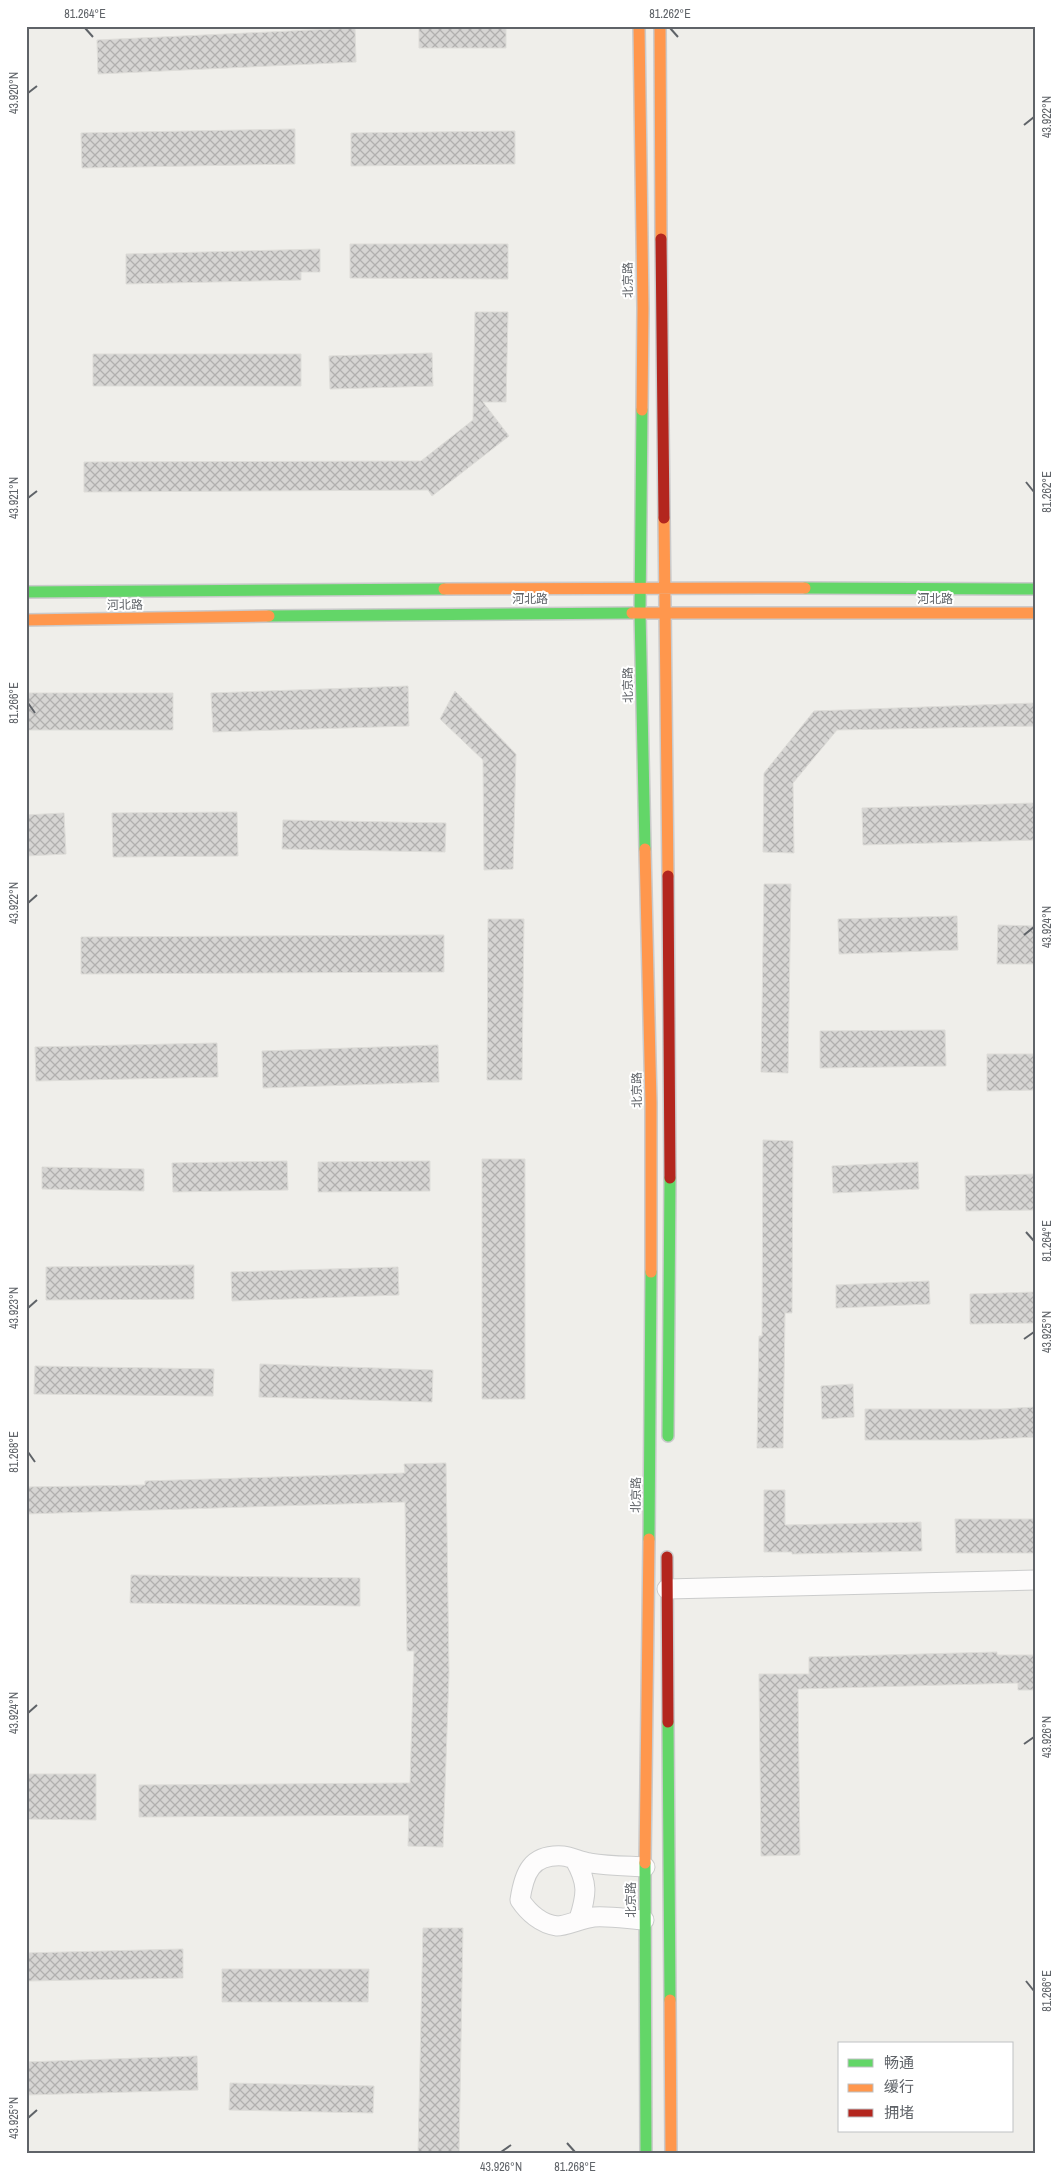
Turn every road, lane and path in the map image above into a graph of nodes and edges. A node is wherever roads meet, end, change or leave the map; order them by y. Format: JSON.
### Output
{"nodes":[{"id":1,"x":640,"y":26,"type":"edge"},
{"id":2,"x":660,"y":26,"type":"edge"},
{"id":3,"x":642,"y":588,"type":"junction"},
{"id":4,"x":666,"y":588,"type":"junction"},
{"id":5,"x":1035,"y":589,"type":"edge"},
{"id":6,"x":26,"y":592,"type":"edge"},
{"id":7,"x":640,"y":612,"type":"junction"},
{"id":8,"x":665,"y":612,"type":"junction"},
{"id":9,"x":1035,"y":612,"type":"edge"},
{"id":10,"x":26,"y":620,"type":"edge"},
{"id":11,"x":668,"y":1450,"type":"dead end"},
{"id":12,"x":667,"y":1549,"type":"dead end"},
{"id":13,"x":1035,"y":1580,"type":"edge"},
{"id":14,"x":667,"y":1589,"type":"junction"},
{"id":15,"x":575,"y":1860,"type":"junction"},
{"id":16,"x":645,"y":1868,"type":"junction"},
{"id":17,"x":579,"y":1919,"type":"junction"},
{"id":18,"x":644,"y":1920,"type":"junction"},
{"id":19,"x":646,"y":2154,"type":"edge"},
{"id":20,"x":671,"y":2154,"type":"edge"}],
"edges":[{"from":1,"to":3,"type":"street","name":"北京路"},
{"from":2,"to":4,"type":"street"},
{"from":3,"to":4,"type":"street","name":"河北路"},
{"from":3,"to":6,"type":"street","name":"河北路"},
{"from":3,"to":7,"type":"street","name":"北京路"},
{"from":4,"to":5,"type":"street","name":"河北路"},
{"from":4,"to":8,"type":"street"},
{"from":7,"to":8,"type":"street","name":"河北路"},
{"from":7,"to":10,"type":"street","name":"河北路"},
{"from":7,"to":16,"type":"street","name":"北京路"},
{"from":8,"to":9,"type":"street","name":"河北路"},
{"from":8,"to":11,"type":"street"},
{"from":12,"to":14,"type":"street"},
{"from":13,"to":14,"type":"street"},
{"from":14,"to":20,"type":"street"},
{"from":15,"to":16,"type":"street"},
{"from":15,"to":17,"type":"street"},
{"from":15,"to":17,"type":"street"},
{"from":16,"to":18,"type":"street","name":"北京路"},
{"from":17,"to":18,"type":"street"},
{"from":18,"to":19,"type":"street","name":"北京路"}]}
